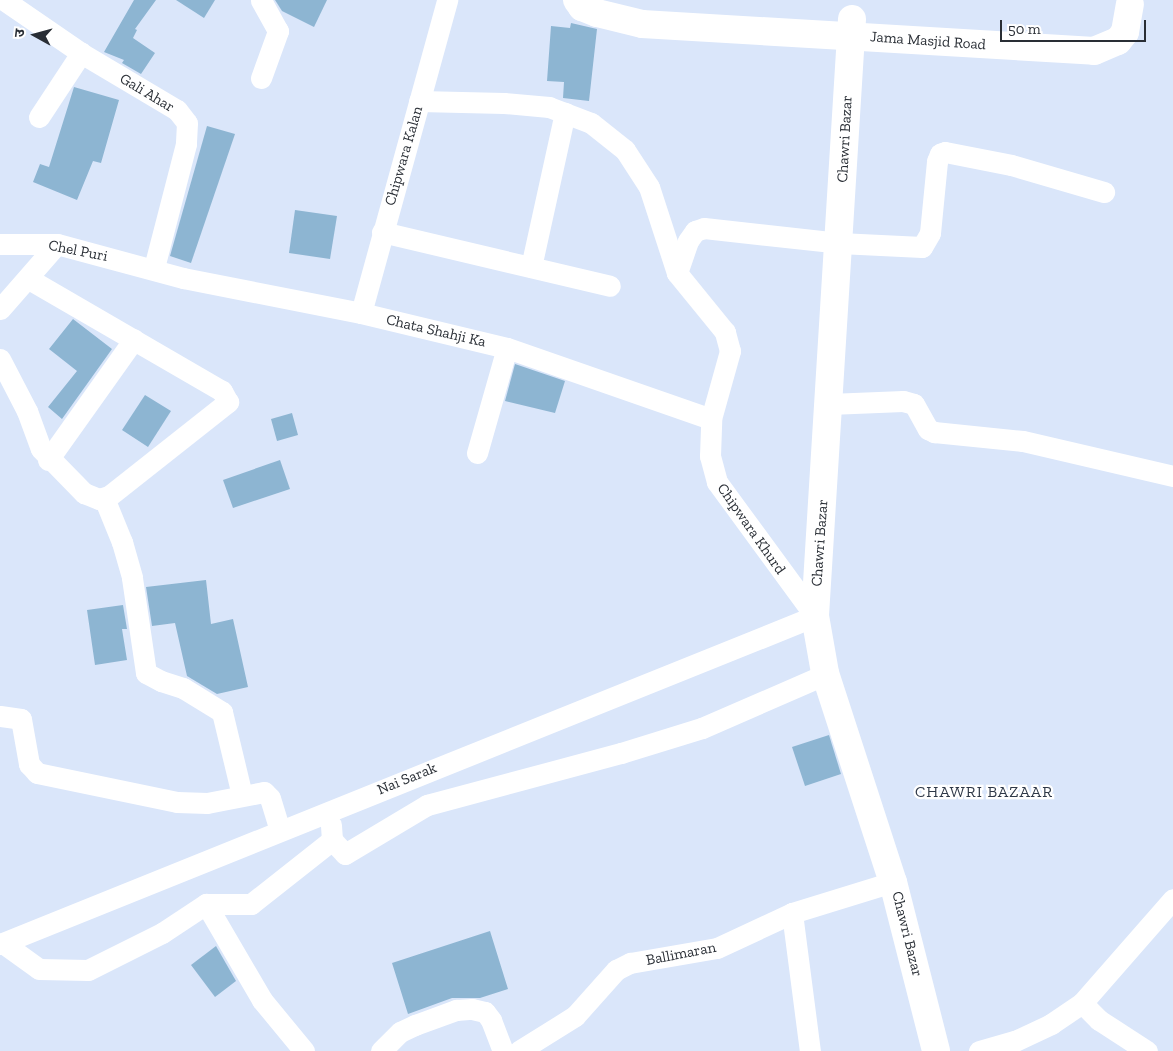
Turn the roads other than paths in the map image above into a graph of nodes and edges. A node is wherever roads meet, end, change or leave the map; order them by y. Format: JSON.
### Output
{"nodes":[{"id":1,"x":261,"y":0,"type":"edge"},
{"id":2,"x":447,"y":0,"type":"edge"},
{"id":3,"x":577,"y":0,"type":"edge"},
{"id":4,"x":603,"y":0,"type":"edge"},
{"id":5,"x":1131,"y":2,"type":"edge"},
{"id":6,"x":15,"y":3,"type":"edge"},
{"id":7,"x":852,"y":27,"type":"junction"},
{"id":8,"x":81,"y":53,"type":"junction"},
{"id":9,"x":261,"y":78,"type":"dead end"},
{"id":10,"x":420,"y":102,"type":"junction"},
{"id":11,"x":565,"y":113,"type":"junction"},
{"id":12,"x":39,"y":117,"type":"dead end"},
{"id":13,"x":1104,"y":192,"type":"dead end"},
{"id":14,"x":382,"y":232,"type":"junction"},
{"id":15,"x":839,"y":243,"type":"junction"},
{"id":16,"x":0,"y":244,"type":"edge"},
{"id":17,"x":57,"y":244,"type":"junction"},
{"id":18,"x":154,"y":268,"type":"junction"},
{"id":19,"x":531,"y":268,"type":"junction"},
{"id":20,"x":677,"y":273,"type":"junction"},
{"id":21,"x":29,"y":279,"type":"junction"},
{"id":22,"x":610,"y":286,"type":"dead end"},
{"id":23,"x":0,"y":309,"type":"edge"},
{"id":24,"x":361,"y":313,"type":"junction"},
{"id":25,"x":134,"y":339,"type":"junction"},
{"id":26,"x":507,"y":348,"type":"junction"},
{"id":27,"x":0,"y":359,"type":"edge"},
{"id":28,"x":829,"y":404,"type":"junction"},
{"id":29,"x":711,"y":418,"type":"junction"},
{"id":30,"x":477,"y":453,"type":"dead end"},
{"id":31,"x":48,"y":460,"type":"junction"},
{"id":32,"x":1173,"y":476,"type":"edge"},
{"id":33,"x":104,"y":498,"type":"junction"},
{"id":34,"x":815,"y":616,"type":"junction"},
{"id":35,"x":826,"y":674,"type":"junction"},
{"id":36,"x":0,"y":716,"type":"edge"},
{"id":37,"x":242,"y":795,"type":"junction"},
{"id":38,"x":331,"y":809,"type":"junction"},
{"id":39,"x":280,"y":830,"type":"junction"},
{"id":40,"x":332,"y":840,"type":"junction"},
{"id":41,"x":893,"y":882,"type":"junction"},
{"id":42,"x":1173,"y":899,"type":"edge"},
{"id":43,"x":206,"y":904,"type":"junction"},
{"id":44,"x":792,"y":913,"type":"junction"},
{"id":45,"x":1,"y":944,"type":"edge"},
{"id":46,"x":1082,"y":1003,"type":"junction"},
{"id":47,"x":304,"y":1051,"type":"edge"},
{"id":48,"x":381,"y":1051,"type":"edge"},
{"id":49,"x":503,"y":1051,"type":"edge"},
{"id":50,"x":519,"y":1051,"type":"edge"},
{"id":51,"x":810,"y":1051,"type":"edge"},
{"id":52,"x":936,"y":1051,"type":"edge"},
{"id":53,"x":979,"y":1051,"type":"edge"},
{"id":54,"x":1147,"y":1051,"type":"edge"}],
"edges":[{"from":1,"to":9,"type":"street"},
{"from":2,"to":10,"type":"street","name":"Chipwara Kalan"},
{"from":3,"to":7,"type":"street","name":"Jama Masjid Road"},
{"from":4,"to":7,"type":"street","name":"Jama Masjid Road"},
{"from":5,"to":7,"type":"street","name":"Jama Masjid Road"},
{"from":6,"to":8,"type":"street","name":"Gali Ahar"},
{"from":7,"to":15,"type":"street","name":"Chawri Bazar"},
{"from":8,"to":12,"type":"street"},
{"from":8,"to":18,"type":"street","name":"Gali Ahar"},
{"from":10,"to":11,"type":"street","name":"Chipwara Khurd"},
{"from":10,"to":14,"type":"street","name":"Chipwara Kalan"},
{"from":11,"to":19,"type":"street"},
{"from":11,"to":20,"type":"street","name":"Chipwara Khurd"},
{"from":13,"to":15,"type":"street"},
{"from":14,"to":19,"type":"street"},
{"from":14,"to":24,"type":"street","name":"Chipwara Kalan"},
{"from":15,"to":20,"type":"street"},
{"from":15,"to":28,"type":"street","name":"Chawri Bazar"},
{"from":16,"to":17,"type":"street","name":"Chel Puri"},
{"from":17,"to":18,"type":"street","name":"Chel Puri"},
{"from":17,"to":21,"type":"street"},
{"from":18,"to":24,"type":"street","name":"Chata Shahji Ka"},
{"from":19,"to":22,"type":"street"},
{"from":20,"to":29,"type":"street","name":"Chipwara Khurd"},
{"from":21,"to":23,"type":"street"},
{"from":21,"to":25,"type":"street"},
{"from":24,"to":26,"type":"street","name":"Chata Shahji Ka"},
{"from":25,"to":31,"type":"street"},
{"from":25,"to":33,"type":"street"},
{"from":26,"to":29,"type":"street","name":"Chata Shahji Ka"},
{"from":26,"to":30,"type":"street"},
{"from":27,"to":31,"type":"street"},
{"from":28,"to":32,"type":"street"},
{"from":28,"to":34,"type":"street","name":"Chawri Bazar"},
{"from":29,"to":34,"type":"street","name":"Chipwara Khurd"},
{"from":31,"to":33,"type":"street"},
{"from":33,"to":37,"type":"street"},
{"from":34,"to":35,"type":"street","name":"Chawri Bazar"},
{"from":34,"to":38,"type":"street","name":"Nai Sarak"},
{"from":35,"to":40,"type":"street"},
{"from":35,"to":41,"type":"street","name":"Chawri Bazar"},
{"from":36,"to":37,"type":"street"},
{"from":37,"to":39,"type":"street"},
{"from":38,"to":39,"type":"street","name":"Nai Sarak"},
{"from":38,"to":40,"type":"street"},
{"from":39,"to":45,"type":"street","name":"Nai Sarak"},
{"from":40,"to":43,"type":"street"},
{"from":41,"to":44,"type":"street","name":"Ballimaran"},
{"from":41,"to":52,"type":"street","name":"Chawri Bazar"},
{"from":42,"to":46,"type":"street"},
{"from":43,"to":45,"type":"street"},
{"from":43,"to":47,"type":"street"},
{"from":44,"to":50,"type":"street","name":"Ballimaran"},
{"from":44,"to":51,"type":"street"},
{"from":46,"to":53,"type":"street"},
{"from":46,"to":54,"type":"street"},
{"from":48,"to":49,"type":"street"}]}
